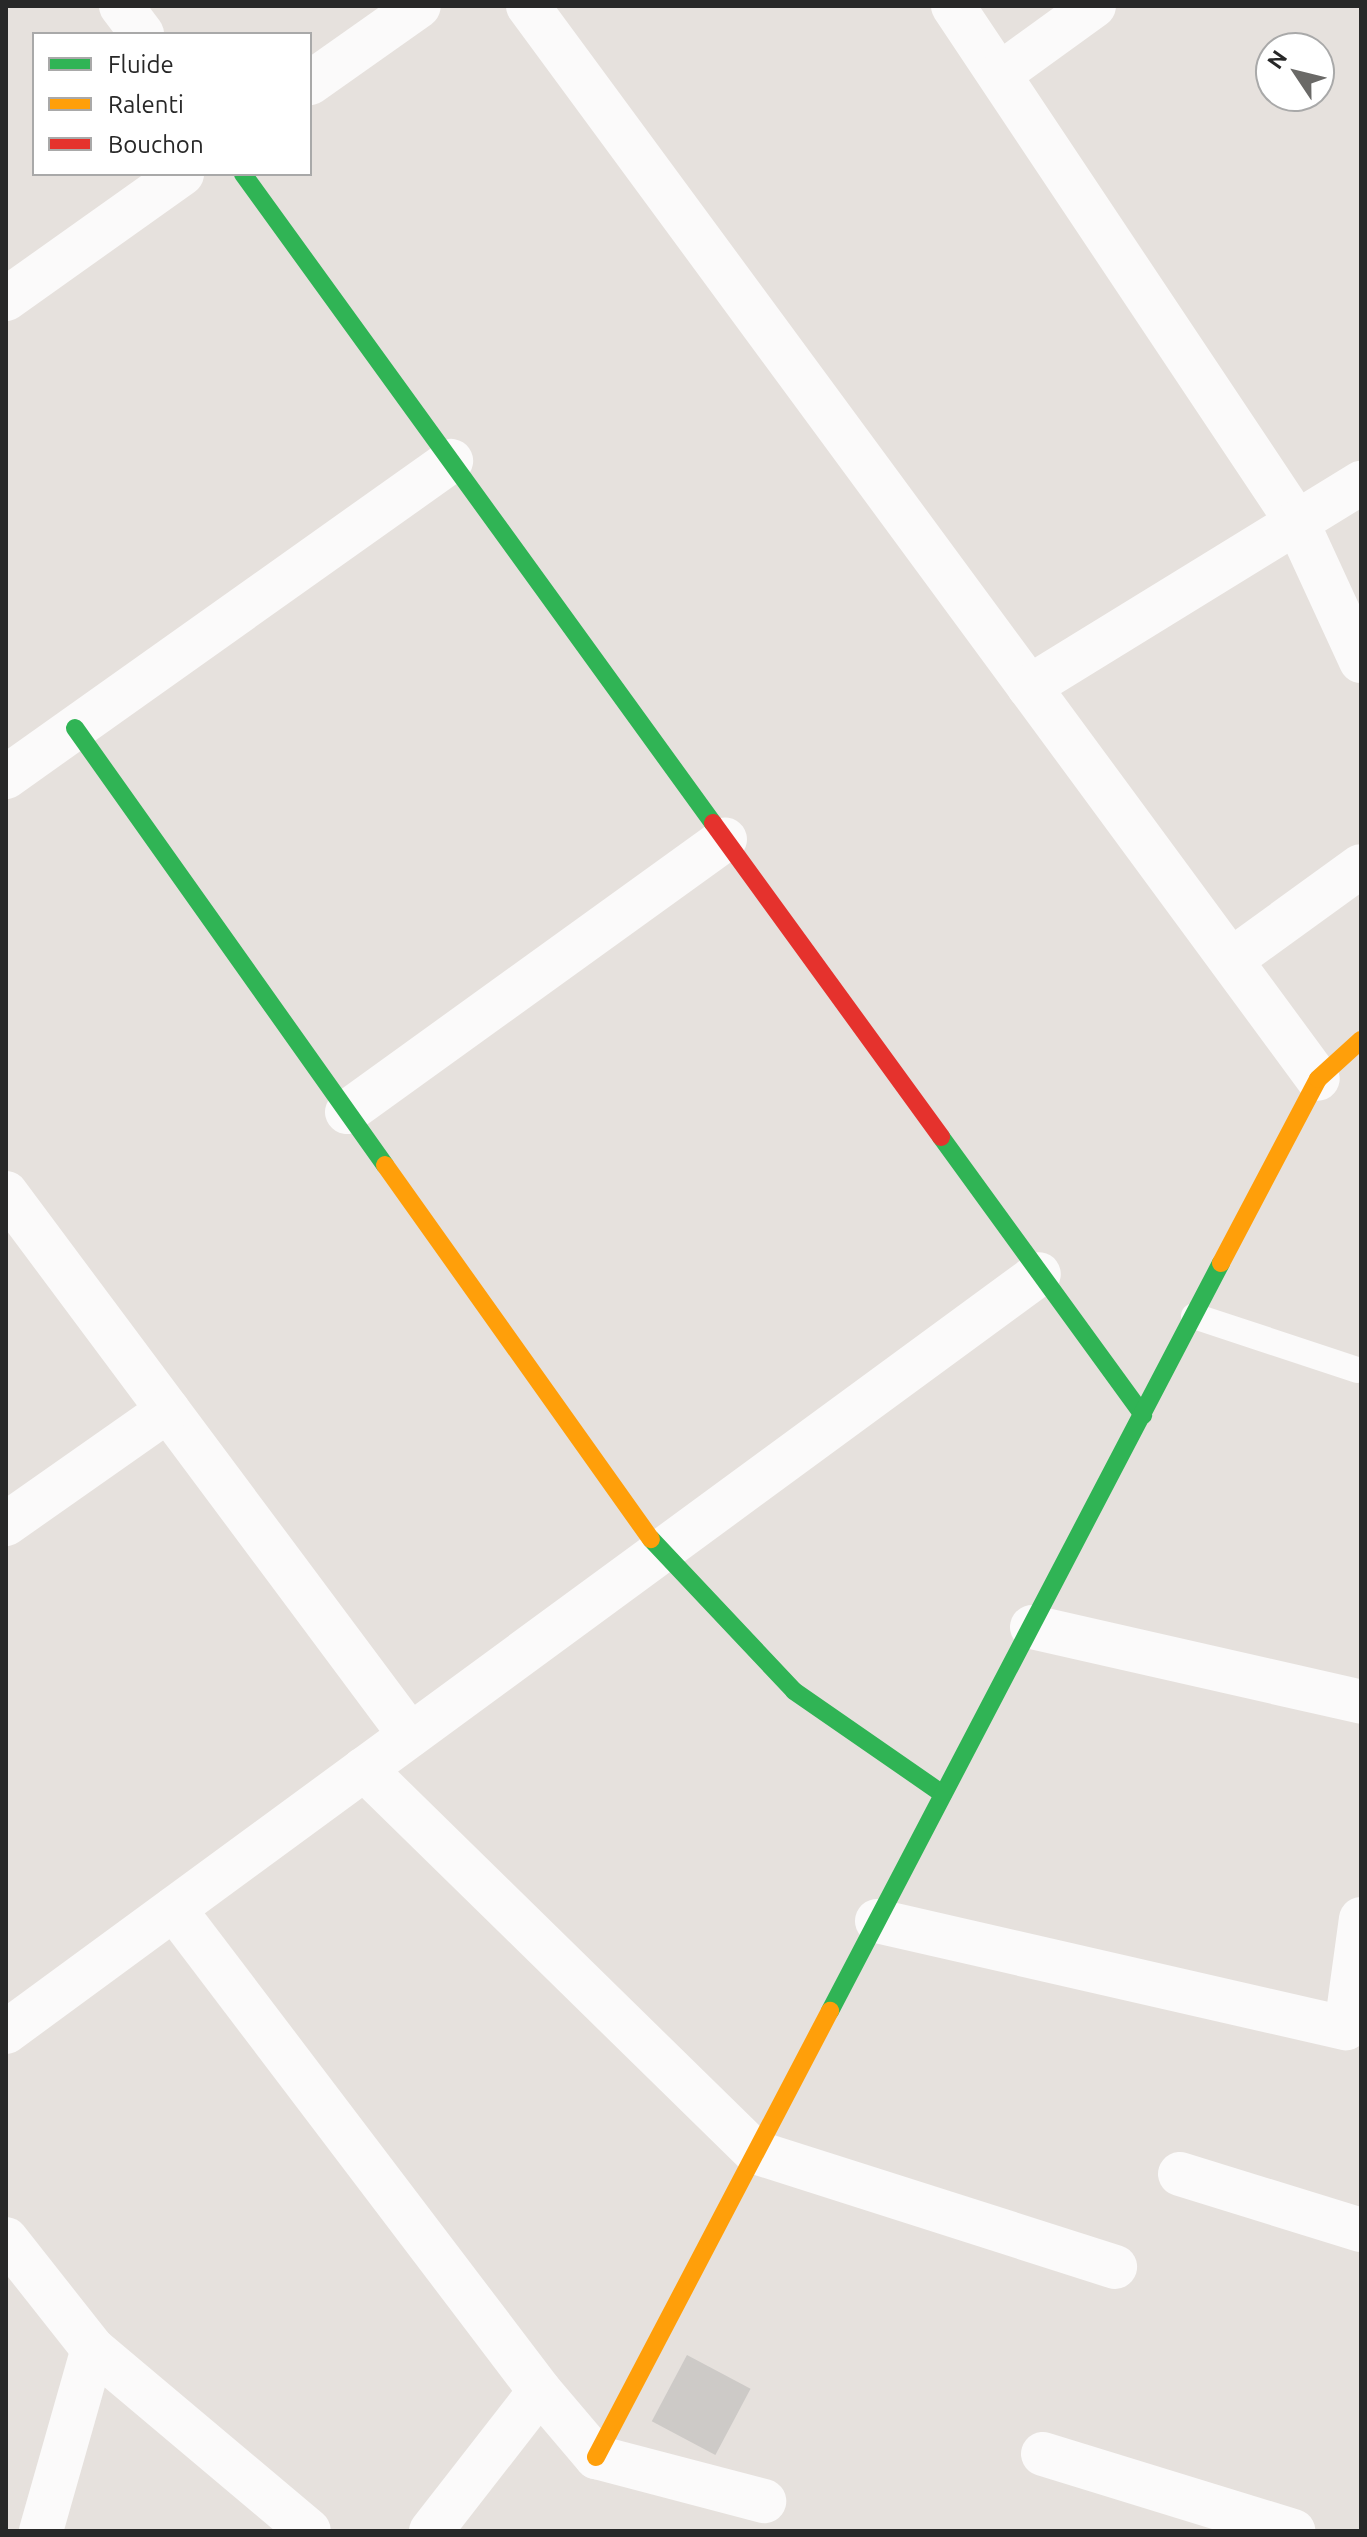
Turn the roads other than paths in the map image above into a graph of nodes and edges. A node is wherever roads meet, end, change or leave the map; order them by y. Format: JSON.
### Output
{"nodes":[{"id":1,"x":121,"y":6,"type":"edge"},
{"id":2,"x":419,"y":6,"type":"edge"},
{"id":3,"x":528,"y":6,"type":"edge"},
{"id":4,"x":953,"y":6,"type":"edge"},
{"id":5,"x":1094,"y":6,"type":"edge"},
{"id":6,"x":140,"y":32,"type":"edge"},
{"id":7,"x":1000,"y":74,"type":"junction"},
{"id":8,"x":312,"y":82,"type":"edge"},
{"id":9,"x":179,"y":176,"type":"edge"},
{"id":10,"x":244,"y":176,"type":"edge"},
{"id":11,"x":6,"y":299,"type":"edge"},
{"id":12,"x":451,"y":461,"type":"junction"},
{"id":13,"x":1361,"y":483,"type":"edge"},
{"id":14,"x":1297,"y":522,"type":"junction"},
{"id":15,"x":1361,"y":661,"type":"edge"},
{"id":16,"x":1029,"y":687,"type":"junction"},
{"id":17,"x":75,"y":728,"type":"junction"},
{"id":18,"x":6,"y":777,"type":"edge"},
{"id":19,"x":725,"y":839,"type":"junction"},
{"id":20,"x":1361,"y":866,"type":"edge"},
{"id":21,"x":1231,"y":960,"type":"junction"},
{"id":22,"x":1361,"y":1040,"type":"edge"},
{"id":23,"x":1318,"y":1079,"type":"junction"},
{"id":24,"x":347,"y":1112,"type":"junction"},
{"id":25,"x":6,"y":1193,"type":"edge"},
{"id":26,"x":1039,"y":1274,"type":"junction"},
{"id":27,"x":1194,"y":1316,"type":"junction"},
{"id":28,"x":1357,"y":1370,"type":"dead end"},
{"id":29,"x":168,"y":1410,"type":"junction"},
{"id":30,"x":1143,"y":1415,"type":"junction"},
{"id":31,"x":6,"y":1524,"type":"edge"},
{"id":32,"x":660,"y":1552,"type":"junction"},
{"id":33,"x":1032,"y":1627,"type":"junction"},
{"id":34,"x":1361,"y":1702,"type":"edge"},
{"id":35,"x":410,"y":1735,"type":"junction"},
{"id":36,"x":364,"y":1769,"type":"junction"},
{"id":37,"x":943,"y":1794,"type":"junction"},
{"id":38,"x":174,"y":1909,"type":"junction"},
{"id":39,"x":1361,"y":1919,"type":"edge"},
{"id":40,"x":877,"y":1921,"type":"junction"},
{"id":41,"x":6,"y":2032,"type":"edge"},
{"id":42,"x":755,"y":2152,"type":"junction"},
{"id":43,"x":1180,"y":2174,"type":"dead end"},
{"id":44,"x":1361,"y":2230,"type":"edge"},
{"id":45,"x":6,"y":2239,"type":"edge"},
{"id":46,"x":1115,"y":2267,"type":"dead end"},
{"id":47,"x":93,"y":2349,"type":"junction"},
{"id":48,"x":540,"y":2391,"type":"junction"},
{"id":49,"x":1043,"y":2454,"type":"dead end"},
{"id":50,"x":596,"y":2457,"type":"junction"},
{"id":51,"x":764,"y":2501,"type":"dead end"},
{"id":52,"x":41,"y":2531,"type":"edge"},
{"id":53,"x":309,"y":2531,"type":"edge"},
{"id":54,"x":431,"y":2531,"type":"edge"},
{"id":55,"x":1293,"y":2531,"type":"edge"}],
"edges":[{"from":1,"to":6,"type":"street"},
{"from":2,"to":8,"type":"street"},
{"from":3,"to":16,"type":"street"},
{"from":4,"to":7,"type":"street"},
{"from":5,"to":7,"type":"street"},
{"from":7,"to":14,"type":"street"},
{"from":9,"to":11,"type":"street"},
{"from":10,"to":12,"type":"street"},
{"from":12,"to":17,"type":"street"},
{"from":12,"to":19,"type":"street"},
{"from":13,"to":14,"type":"street"},
{"from":14,"to":15,"type":"street"},
{"from":14,"to":16,"type":"street"},
{"from":16,"to":21,"type":"street"},
{"from":17,"to":18,"type":"street"},
{"from":17,"to":24,"type":"street"},
{"from":19,"to":24,"type":"street"},
{"from":19,"to":26,"type":"street"},
{"from":20,"to":21,"type":"street"},
{"from":21,"to":23,"type":"street"},
{"from":22,"to":23,"type":"street"},
{"from":23,"to":27,"type":"street"},
{"from":24,"to":32,"type":"street"},
{"from":25,"to":29,"type":"street"},
{"from":26,"to":30,"type":"street"},
{"from":26,"to":32,"type":"street"},
{"from":27,"to":28,"type":"lane"},
{"from":27,"to":30,"type":"street"},
{"from":29,"to":31,"type":"street"},
{"from":29,"to":35,"type":"street"},
{"from":30,"to":33,"type":"street"},
{"from":32,"to":35,"type":"street"},
{"from":32,"to":37,"type":"street"},
{"from":33,"to":34,"type":"street"},
{"from":33,"to":37,"type":"street"},
{"from":35,"to":36,"type":"street"},
{"from":36,"to":38,"type":"street"},
{"from":36,"to":42,"type":"street"},
{"from":37,"to":40,"type":"street"},
{"from":38,"to":41,"type":"street"},
{"from":38,"to":48,"type":"street"},
{"from":39,"to":40,"type":"street"},
{"from":40,"to":42,"type":"street"},
{"from":42,"to":46,"type":"street"},
{"from":42,"to":50,"type":"street"},
{"from":43,"to":44,"type":"street"},
{"from":45,"to":47,"type":"street"},
{"from":47,"to":52,"type":"street"},
{"from":47,"to":53,"type":"street"},
{"from":48,"to":50,"type":"street"},
{"from":48,"to":54,"type":"street"},
{"from":49,"to":55,"type":"street"},
{"from":50,"to":51,"type":"street"}]}
